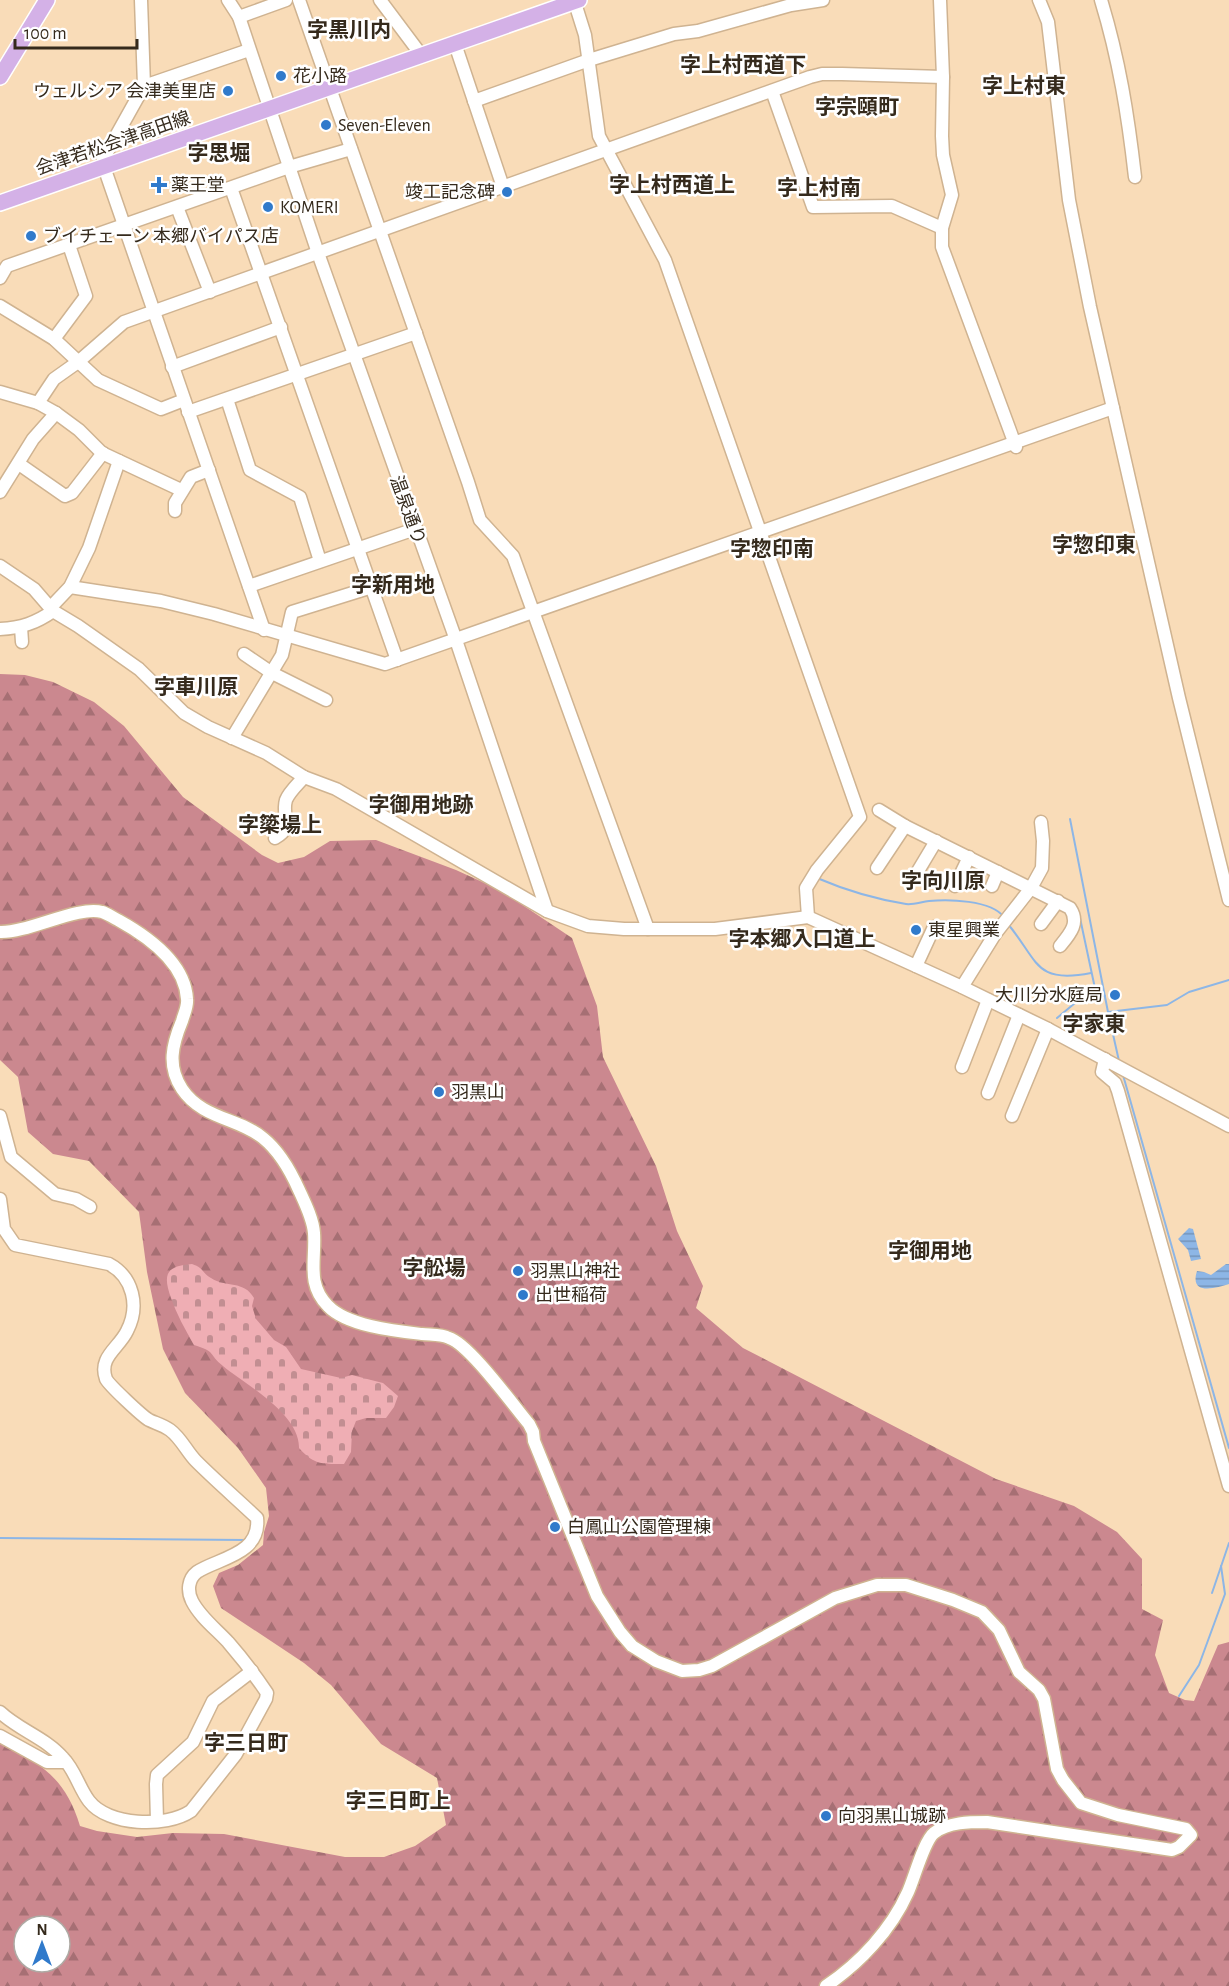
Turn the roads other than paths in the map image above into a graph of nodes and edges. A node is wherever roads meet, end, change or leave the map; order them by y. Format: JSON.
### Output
{"nodes":[{"id":1,"x":47,"y":0,"type":"edge"},
{"id":2,"x":141,"y":0,"type":"edge"},
{"id":3,"x":228,"y":0,"type":"edge"},
{"id":4,"x":286,"y":0,"type":"edge"},
{"id":5,"x":299,"y":0,"type":"edge"},
{"id":6,"x":380,"y":0,"type":"edge"},
{"id":7,"x":823,"y":0,"type":"edge"},
{"id":8,"x":940,"y":0,"type":"edge"},
{"id":9,"x":1039,"y":0,"type":"edge"},
{"id":10,"x":1101,"y":0,"type":"edge"},
{"id":11,"x":576,"y":1,"type":"edge"},
{"id":12,"x":238,"y":16,"type":"junction"},
{"id":13,"x":454,"y":44,"type":"junction"},
{"id":14,"x":249,"y":50,"type":"junction"},
{"id":15,"x":422,"y":56,"type":"junction"},
{"id":16,"x":589,"y":60,"type":"junction"},
{"id":17,"x":943,"y":76,"type":"junction"},
{"id":18,"x":0,"y":77,"type":"edge"},
{"id":19,"x":144,"y":86,"type":"junction"},
{"id":20,"x":329,"y":88,"type":"junction"},
{"id":21,"x":772,"y":91,"type":"junction"},
{"id":22,"x":474,"y":100,"type":"junction"},
{"id":23,"x":269,"y":109,"type":"junction"},
{"id":24,"x":351,"y":149,"type":"junction"},
{"id":25,"x":606,"y":150,"type":"junction"},
{"id":26,"x":104,"y":167,"type":"junction"},
{"id":27,"x":289,"y":167,"type":"junction"},
{"id":28,"x":1135,"y":177,"type":"dead end"},
{"id":29,"x":503,"y":187,"type":"junction"},
{"id":30,"x":231,"y":188,"type":"junction"},
{"id":31,"x":0,"y":203,"type":"edge"},
{"id":32,"x":177,"y":207,"type":"junction"},
{"id":33,"x":123,"y":226,"type":"junction"},
{"id":34,"x":942,"y":228,"type":"junction"},
{"id":35,"x":380,"y":231,"type":"junction"},
{"id":36,"x":69,"y":245,"type":"junction"},
{"id":37,"x":318,"y":253,"type":"junction"},
{"id":38,"x":4,"y":264,"type":"edge"},
{"id":39,"x":262,"y":274,"type":"junction"},
{"id":40,"x":0,"y":278,"type":"edge"},
{"id":41,"x":210,"y":292,"type":"junction"},
{"id":42,"x":0,"y":306,"type":"edge"},
{"id":43,"x":153,"y":311,"type":"junction"},
{"id":44,"x":281,"y":327,"type":"junction"},
{"id":45,"x":416,"y":333,"type":"junction"},
{"id":46,"x":54,"y":339,"type":"junction"},
{"id":47,"x":354,"y":355,"type":"junction"},
{"id":48,"x":78,"y":362,"type":"junction"},
{"id":49,"x":172,"y":367,"type":"junction"},
{"id":50,"x":297,"y":374,"type":"junction"},
{"id":51,"x":0,"y":392,"type":"edge"},
{"id":52,"x":226,"y":399,"type":"junction"},
{"id":53,"x":38,"y":403,"type":"junction"},
{"id":54,"x":186,"y":406,"type":"junction"},
{"id":55,"x":1113,"y":408,"type":"junction"},
{"id":56,"x":56,"y":413,"type":"junction"},
{"id":57,"x":1015,"y":445,"type":"junction"},
{"id":58,"x":104,"y":453,"type":"junction"},
{"id":59,"x":119,"y":461,"type":"junction"},
{"id":60,"x":19,"y":464,"type":"junction"},
{"id":61,"x":209,"y":470,"type":"junction"},
{"id":62,"x":181,"y":490,"type":"junction"},
{"id":63,"x":0,"y":492,"type":"edge"},
{"id":64,"x":175,"y":511,"type":"dead end"},
{"id":65,"x":415,"y":529,"type":"junction"},
{"id":66,"x":761,"y":532,"type":"junction"},
{"id":67,"x":359,"y":548,"type":"junction"},
{"id":68,"x":320,"y":561,"type":"junction"},
{"id":69,"x":0,"y":566,"type":"edge"},
{"id":70,"x":249,"y":586,"type":"junction"},
{"id":71,"x":70,"y":587,"type":"junction"},
{"id":72,"x":372,"y":587,"type":"junction"},
{"id":73,"x":51,"y":609,"type":"junction"},
{"id":74,"x":535,"y":612,"type":"junction"},
{"id":75,"x":21,"y":627,"type":"junction"},
{"id":76,"x":0,"y":629,"type":"edge"},
{"id":77,"x":264,"y":630,"type":"junction"},
{"id":78,"x":285,"y":636,"type":"junction"},
{"id":79,"x":456,"y":640,"type":"junction"},
{"id":80,"x":22,"y":642,"type":"dead end"},
{"id":81,"x":244,"y":654,"type":"dead end"},
{"id":82,"x":397,"y":660,"type":"junction"},
{"id":83,"x":272,"y":673,"type":"junction"},
{"id":84,"x":326,"y":700,"type":"dead end"},
{"id":85,"x":232,"y":738,"type":"junction"},
{"id":86,"x":304,"y":777,"type":"junction"},
{"id":87,"x":860,"y":817,"type":"junction"},
{"id":88,"x":1041,"y":822,"type":"dead end"},
{"id":89,"x":905,"y":826,"type":"junction"},
{"id":90,"x":275,"y":838,"type":"dead end"},
{"id":91,"x":936,"y":841,"type":"junction"},
{"id":92,"x":969,"y":857,"type":"junction"},
{"id":93,"x":877,"y":868,"type":"dead end"},
{"id":94,"x":998,"y":872,"type":"junction"},
{"id":95,"x":915,"y":876,"type":"dead end"},
{"id":96,"x":955,"y":886,"type":"dead end"},
{"id":97,"x":992,"y":886,"type":"dead end"},
{"id":98,"x":1031,"y":888,"type":"junction"},
{"id":99,"x":1229,"y":900,"type":"edge"},
{"id":100,"x":1058,"y":901,"type":"junction"},
{"id":101,"x":547,"y":911,"type":"junction"},
{"id":102,"x":808,"y":917,"type":"junction"},
{"id":103,"x":1041,"y":924,"type":"dead end"},
{"id":104,"x":934,"y":927,"type":"dead end"},
{"id":105,"x":648,"y":929,"type":"junction"},
{"id":106,"x":0,"y":932,"type":"edge"},
{"id":107,"x":1060,"y":946,"type":"dead end"},
{"id":108,"x":916,"y":966,"type":"junction"},
{"id":109,"x":962,"y":987,"type":"junction"},
{"id":110,"x":988,"y":1000,"type":"junction"},
{"id":111,"x":1019,"y":1015,"type":"junction"},
{"id":112,"x":1048,"y":1029,"type":"junction"},
{"id":113,"x":1108,"y":1060,"type":"junction"},
{"id":114,"x":962,"y":1066,"type":"dead end"},
{"id":115,"x":988,"y":1093,"type":"dead end"},
{"id":116,"x":0,"y":1116,"type":"edge"},
{"id":117,"x":1012,"y":1116,"type":"dead end"},
{"id":118,"x":1229,"y":1126,"type":"edge"},
{"id":119,"x":0,"y":1199,"type":"edge"},
{"id":120,"x":90,"y":1207,"type":"dead end"},
{"id":121,"x":1229,"y":1486,"type":"edge"},
{"id":122,"x":252,"y":1671,"type":"junction"},
{"id":123,"x":0,"y":1712,"type":"edge"},
{"id":124,"x":0,"y":1736,"type":"edge"},
{"id":125,"x":66,"y":1762,"type":"junction"},
{"id":126,"x":157,"y":1821,"type":"junction"},
{"id":127,"x":826,"y":1986,"type":"edge"}],
"edges":[{"from":1,"to":18,"type":"main road"},
{"from":2,"to":19,"type":"street"},
{"from":3,"to":12,"type":"street","name":"温泉通り"},
{"from":4,"to":12,"type":"street"},
{"from":5,"to":20,"type":"street"},
{"from":6,"to":15,"type":"street"},
{"from":7,"to":16,"type":"street"},
{"from":8,"to":17,"type":"street"},
{"from":9,"to":55,"type":"street"},
{"from":10,"to":28,"type":"street"},
{"from":11,"to":13,"type":"main road","name":"会津若松会津高田線"},
{"from":11,"to":16,"type":"street"},
{"from":12,"to":14,"type":"street","name":"温泉通り"},
{"from":13,"to":15,"type":"main road","name":"会津若松会津高田線"},
{"from":13,"to":22,"type":"street"},
{"from":14,"to":19,"type":"street"},
{"from":14,"to":23,"type":"street","name":"温泉通り"},
{"from":15,"to":20,"type":"main road","name":"会津若松会津高田線"},
{"from":16,"to":22,"type":"street"},
{"from":16,"to":25,"type":"street"},
{"from":17,"to":21,"type":"street"},
{"from":17,"to":34,"type":"street"},
{"from":19,"to":26,"type":"street"},
{"from":20,"to":23,"type":"main road","name":"会津若松会津高田線"},
{"from":20,"to":24,"type":"street"},
{"from":21,"to":25,"type":"street"},
{"from":21,"to":34,"type":"street"},
{"from":22,"to":29,"type":"street"},
{"from":23,"to":26,"type":"main road","name":"会津若松会津高田線"},
{"from":23,"to":27,"type":"street","name":"温泉通り"},
{"from":24,"to":27,"type":"street"},
{"from":24,"to":35,"type":"street"},
{"from":25,"to":29,"type":"street"},
{"from":25,"to":66,"type":"street"},
{"from":26,"to":31,"type":"main road","name":"会津若松会津高田線"},
{"from":26,"to":33,"type":"street"},
{"from":27,"to":30,"type":"street"},
{"from":27,"to":37,"type":"street","name":"温泉通り"},
{"from":29,"to":35,"type":"street"},
{"from":30,"to":32,"type":"street"},
{"from":30,"to":39,"type":"street"},
{"from":32,"to":33,"type":"street"},
{"from":32,"to":41,"type":"street"},
{"from":33,"to":36,"type":"street"},
{"from":33,"to":43,"type":"street"},
{"from":34,"to":57,"type":"street"},
{"from":35,"to":37,"type":"street"},
{"from":35,"to":45,"type":"street"},
{"from":36,"to":38,"type":"street"},
{"from":36,"to":46,"type":"street"},
{"from":37,"to":39,"type":"street"},
{"from":37,"to":47,"type":"street","name":"温泉通り"},
{"from":38,"to":40,"type":"street"},
{"from":39,"to":41,"type":"street"},
{"from":39,"to":44,"type":"street"},
{"from":41,"to":43,"type":"street"},
{"from":42,"to":46,"type":"street"},
{"from":43,"to":48,"type":"street"},
{"from":43,"to":49,"type":"street"},
{"from":44,"to":49,"type":"street"},
{"from":44,"to":50,"type":"street"},
{"from":45,"to":47,"type":"street"},
{"from":45,"to":74,"type":"street"},
{"from":46,"to":48,"type":"street"},
{"from":47,"to":50,"type":"street"},
{"from":47,"to":65,"type":"street","name":"温泉通り"},
{"from":48,"to":53,"type":"street"},
{"from":48,"to":54,"type":"street"},
{"from":49,"to":54,"type":"street"},
{"from":50,"to":52,"type":"street"},
{"from":50,"to":67,"type":"street"},
{"from":51,"to":53,"type":"street"},
{"from":52,"to":54,"type":"street"},
{"from":52,"to":68,"type":"street"},
{"from":53,"to":56,"type":"street"},
{"from":54,"to":61,"type":"street"},
{"from":55,"to":57,"type":"street"},
{"from":55,"to":99,"type":"street"},
{"from":56,"to":58,"type":"street"},
{"from":56,"to":60,"type":"street"},
{"from":57,"to":66,"type":"street"},
{"from":58,"to":59,"type":"street"},
{"from":58,"to":60,"type":"street"},
{"from":59,"to":62,"type":"street"},
{"from":59,"to":71,"type":"street"},
{"from":60,"to":63,"type":"street"},
{"from":61,"to":62,"type":"street"},
{"from":61,"to":70,"type":"street"},
{"from":62,"to":64,"type":"street"},
{"from":65,"to":67,"type":"street"},
{"from":65,"to":79,"type":"street","name":"温泉通り"},
{"from":66,"to":74,"type":"street"},
{"from":66,"to":87,"type":"street"},
{"from":67,"to":68,"type":"street"},
{"from":67,"to":72,"type":"street"},
{"from":68,"to":70,"type":"street"},
{"from":69,"to":73,"type":"street"},
{"from":70,"to":77,"type":"street"},
{"from":71,"to":73,"type":"street"},
{"from":71,"to":77,"type":"street"},
{"from":72,"to":78,"type":"street"},
{"from":72,"to":82,"type":"street"},
{"from":73,"to":75,"type":"street"},
{"from":73,"to":85,"type":"street"},
{"from":74,"to":79,"type":"street"},
{"from":74,"to":105,"type":"street"},
{"from":75,"to":76,"type":"street"},
{"from":75,"to":80,"type":"street"},
{"from":77,"to":78,"type":"street"},
{"from":78,"to":82,"type":"street"},
{"from":78,"to":83,"type":"street"},
{"from":79,"to":82,"type":"street"},
{"from":79,"to":101,"type":"street","name":"温泉通り"},
{"from":81,"to":83,"type":"street"},
{"from":83,"to":84,"type":"street"},
{"from":83,"to":85,"type":"street"},
{"from":85,"to":86,"type":"street"},
{"from":86,"to":90,"type":"street"},
{"from":86,"to":101,"type":"street"},
{"from":87,"to":89,"type":"street"},
{"from":87,"to":102,"type":"street"},
{"from":88,"to":98,"type":"street"},
{"from":89,"to":91,"type":"street"},
{"from":89,"to":93,"type":"street"},
{"from":91,"to":92,"type":"street"},
{"from":91,"to":95,"type":"street"},
{"from":92,"to":94,"type":"street"},
{"from":92,"to":96,"type":"street"},
{"from":94,"to":97,"type":"street"},
{"from":94,"to":98,"type":"street"},
{"from":98,"to":100,"type":"street"},
{"from":98,"to":109,"type":"street"},
{"from":100,"to":103,"type":"street"},
{"from":100,"to":107,"type":"street"},
{"from":101,"to":105,"type":"street"},
{"from":102,"to":105,"type":"street"},
{"from":102,"to":108,"type":"street"},
{"from":104,"to":108,"type":"street"},
{"from":106,"to":127,"type":"street"},
{"from":108,"to":109,"type":"street"},
{"from":109,"to":110,"type":"street"},
{"from":110,"to":111,"type":"street"},
{"from":110,"to":114,"type":"street"},
{"from":111,"to":112,"type":"street"},
{"from":111,"to":115,"type":"street"},
{"from":112,"to":113,"type":"street"},
{"from":112,"to":117,"type":"street"},
{"from":113,"to":118,"type":"street"},
{"from":113,"to":121,"type":"street"},
{"from":116,"to":120,"type":"street"},
{"from":119,"to":122,"type":"street"},
{"from":122,"to":126,"type":"street"},
{"from":122,"to":126,"type":"street"},
{"from":123,"to":125,"type":"street"},
{"from":124,"to":125,"type":"street"},
{"from":125,"to":126,"type":"street"}]}
